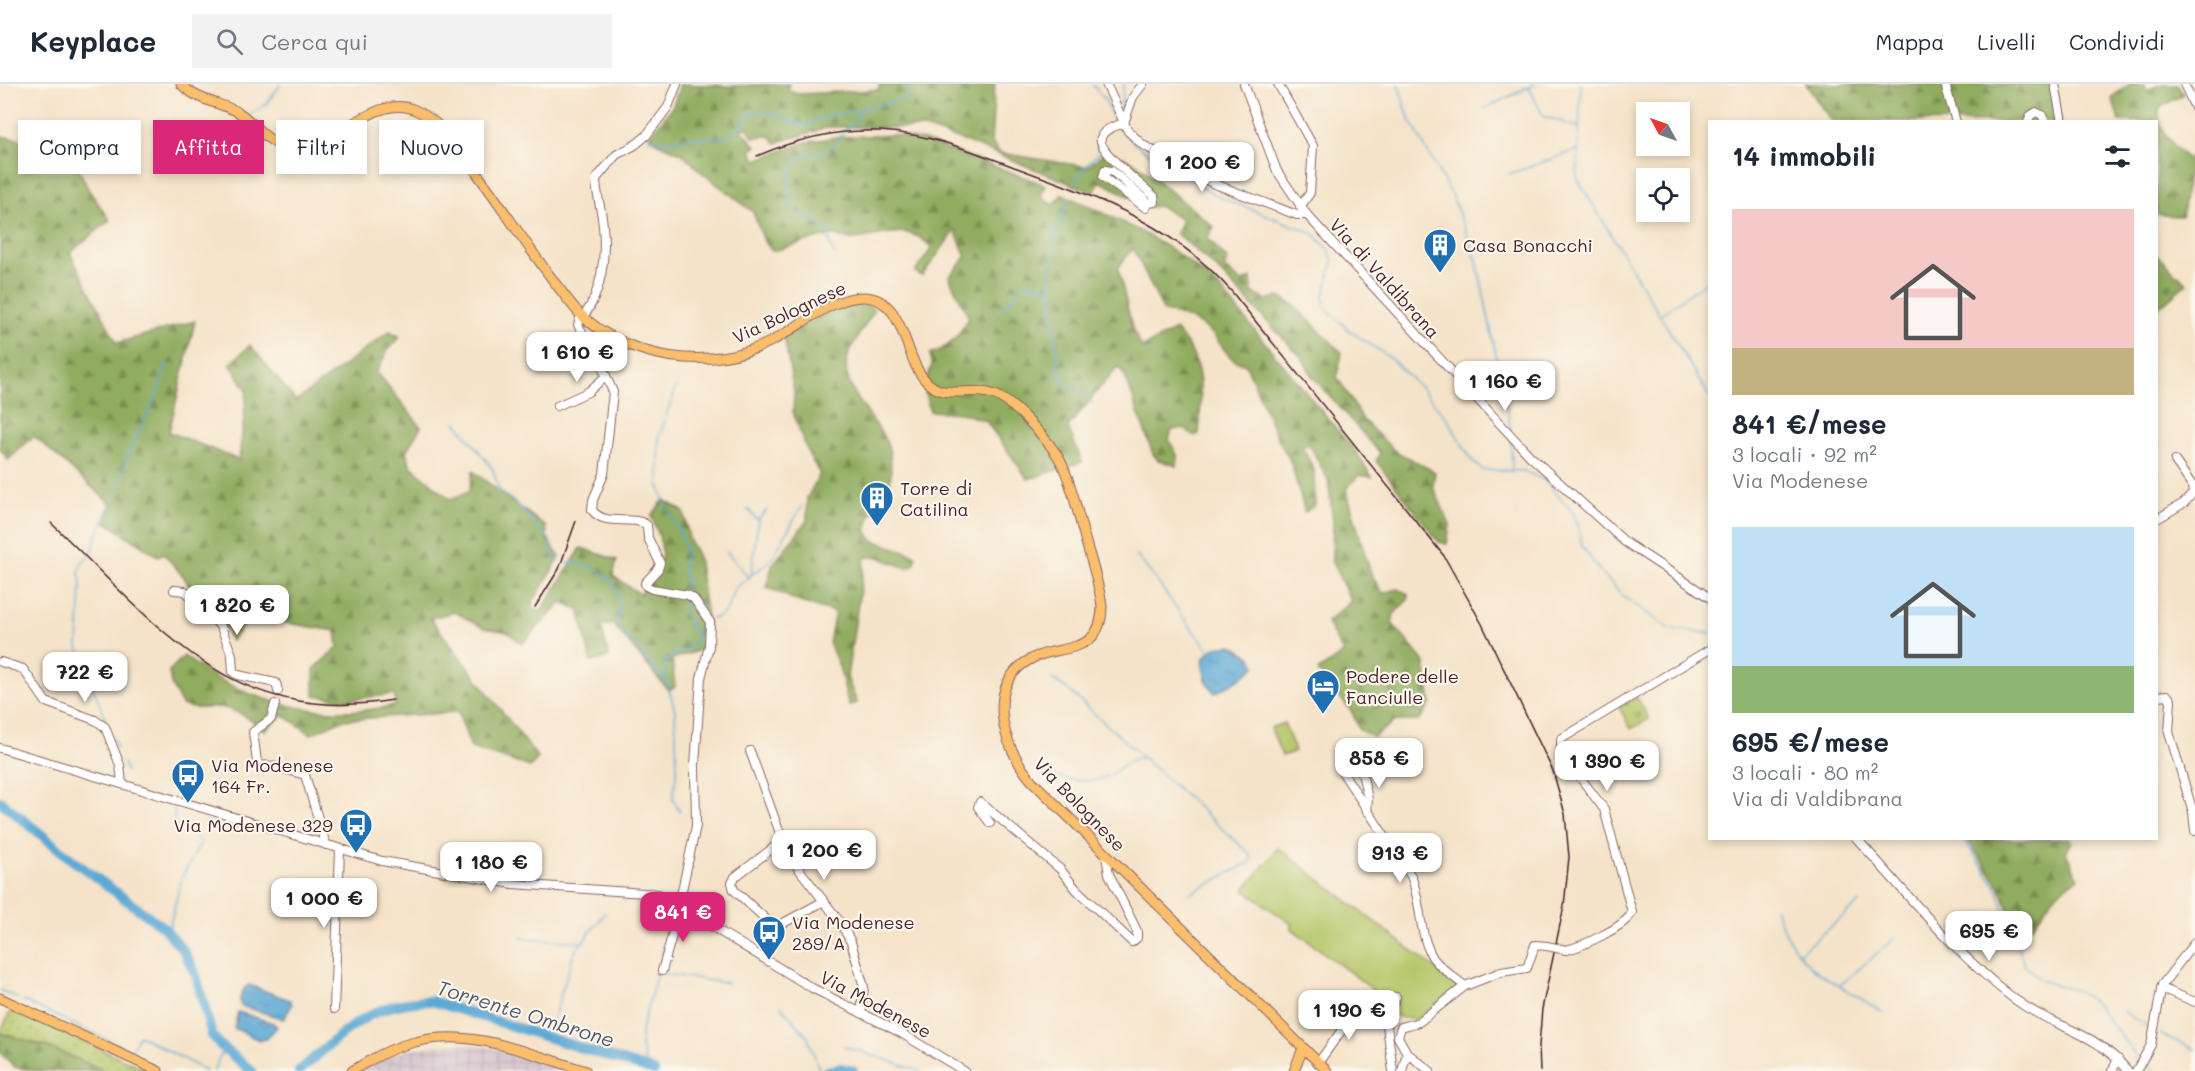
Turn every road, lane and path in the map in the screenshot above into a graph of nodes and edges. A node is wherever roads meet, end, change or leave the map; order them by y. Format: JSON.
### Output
{"nodes":[{"id":1,"x":182,"y":84,"type":"edge"},
{"id":2,"x":677,"y":84,"type":"edge"},
{"id":3,"x":1107,"y":84,"type":"edge"},
{"id":4,"x":1143,"y":84,"type":"edge"},
{"id":5,"x":1244,"y":84,"type":"edge"},
{"id":6,"x":1278,"y":84,"type":"edge"},
{"id":7,"x":1945,"y":84,"type":"edge"},
{"id":8,"x":2055,"y":84,"type":"edge"},
{"id":9,"x":2184,"y":84,"type":"edge"},
{"id":10,"x":2195,"y":108,"type":"edge"},
{"id":11,"x":1955,"y":120,"type":"edge"},
{"id":12,"x":2030,"y":120,"type":"edge"},
{"id":13,"x":2044,"y":120,"type":"edge"},
{"id":14,"x":2062,"y":120,"type":"edge"},
{"id":15,"x":1124,"y":123,"type":"junction"},
{"id":16,"x":1300,"y":207,"type":"junction"},
{"id":17,"x":1146,"y":208,"type":"dead end"},
{"id":18,"x":1307,"y":215,"type":"junction"},
{"id":19,"x":582,"y":316,"type":"junction"},
{"id":20,"x":606,"y":376,"type":"junction"},
{"id":21,"x":557,"y":406,"type":"dead end"},
{"id":22,"x":2175,"y":461,"type":"dead end"},
{"id":23,"x":2158,"y":518,"type":"edge"},
{"id":24,"x":174,"y":590,"type":"dead end"},
{"id":25,"x":1708,"y":597,"type":"edge"},
{"id":26,"x":1708,"y":650,"type":"edge"},
{"id":27,"x":1,"y":662,"type":"edge"},
{"id":28,"x":278,"y":691,"type":"dead end"},
{"id":29,"x":2158,"y":696,"type":"edge"},
{"id":30,"x":275,"y":704,"type":"dead end"},
{"id":31,"x":0,"y":748,"type":"edge"},
{"id":32,"x":750,"y":751,"type":"dead end"},
{"id":33,"x":1359,"y":760,"type":"dead end"},
{"id":34,"x":1339,"y":767,"type":"dead end"},
{"id":35,"x":122,"y":784,"type":"junction"},
{"id":36,"x":1367,"y":811,"type":"junction"},
{"id":37,"x":990,"y":823,"type":"dead end"},
{"id":38,"x":2195,"y":831,"type":"edge"},
{"id":39,"x":1858,"y":840,"type":"edge"},
{"id":40,"x":782,"y":841,"type":"junction"},
{"id":41,"x":326,"y":845,"type":"junction"},
{"id":42,"x":340,"y":850,"type":"junction"},
{"id":43,"x":1106,"y":855,"type":"junction"},
{"id":44,"x":824,"y":901,"type":"junction"},
{"id":45,"x":682,"y":906,"type":"junction"},
{"id":46,"x":2195,"y":942,"type":"edge"},
{"id":47,"x":2195,"y":947,"type":"edge"},
{"id":48,"x":2184,"y":955,"type":"junction"},
{"id":49,"x":662,"y":970,"type":"dead end"},
{"id":50,"x":1466,"y":986,"type":"junction"},
{"id":51,"x":2161,"y":988,"type":"junction"},
{"id":52,"x":1396,"y":997,"type":"dead end"},
{"id":53,"x":0,"y":998,"type":"edge"},
{"id":54,"x":2195,"y":1002,"type":"edge"},
{"id":55,"x":1360,"y":1005,"type":"dead end"},
{"id":56,"x":334,"y":1009,"type":"dead end"},
{"id":57,"x":861,"y":1012,"type":"junction"},
{"id":58,"x":1303,"y":1048,"type":"junction"},
{"id":59,"x":1407,"y":1053,"type":"junction"},
{"id":60,"x":2118,"y":1059,"type":"junction"},
{"id":61,"x":1318,"y":1063,"type":"junction"},
{"id":62,"x":2140,"y":1065,"type":"edge"},
{"id":63,"x":1427,"y":1069,"type":"edge"},
{"id":64,"x":158,"y":1071,"type":"edge"},
{"id":65,"x":352,"y":1071,"type":"edge"},
{"id":66,"x":586,"y":1071,"type":"edge"},
{"id":67,"x":963,"y":1071,"type":"edge"},
{"id":68,"x":1294,"y":1071,"type":"edge"},
{"id":69,"x":1327,"y":1071,"type":"edge"},
{"id":70,"x":1393,"y":1071,"type":"edge"},
{"id":71,"x":1402,"y":1071,"type":"edge"},
{"id":72,"x":2112,"y":1071,"type":"edge"},
{"id":73,"x":2128,"y":1071,"type":"edge"}],
"edges":[{"from":1,"to":19,"type":"main road","name":"Via Bolognese"},
{"from":2,"to":19,"type":"street"},
{"from":3,"to":15,"type":"street","name":"Via di Valdibrana"},
{"from":4,"to":15,"type":"street"},
{"from":5,"to":16,"type":"street"},
{"from":6,"to":16,"type":"street"},
{"from":7,"to":11,"type":"street"},
{"from":8,"to":14,"type":"street"},
{"from":9,"to":10,"type":"street"},
{"from":12,"to":13,"type":"street"},
{"from":15,"to":17,"type":"street"},
{"from":15,"to":18,"type":"street","name":"Via di Valdibrana"},
{"from":16,"to":18,"type":"street"},
{"from":18,"to":25,"type":"street","name":"Via di Valdibrana"},
{"from":19,"to":20,"type":"street"},
{"from":19,"to":43,"type":"main road","name":"Via Bolognese"},
{"from":20,"to":21,"type":"street"},
{"from":20,"to":45,"type":"street"},
{"from":22,"to":23,"type":"street"},
{"from":24,"to":28,"type":"street"},
{"from":26,"to":50,"type":"street","bridge":true},
{"from":27,"to":35,"type":"street"},
{"from":29,"to":38,"type":"street"},
{"from":30,"to":41,"type":"street"},
{"from":31,"to":35,"type":"street","name":"Via Modenese"},
{"from":32,"to":40,"type":"street"},
{"from":33,"to":36,"type":"street"},
{"from":34,"to":36,"type":"street"},
{"from":35,"to":41,"type":"street","name":"Via Modenese"},
{"from":36,"to":50,"type":"street"},
{"from":37,"to":43,"type":"street"},
{"from":39,"to":60,"type":"street"},
{"from":40,"to":44,"type":"street"},
{"from":40,"to":44,"type":"street"},
{"from":41,"to":42,"type":"street","name":"Via Modenese"},
{"from":42,"to":45,"type":"street","name":"Via Modenese"},
{"from":42,"to":56,"type":"street"},
{"from":43,"to":58,"type":"main road","name":"Via Bolognese"},
{"from":44,"to":57,"type":"street"},
{"from":45,"to":49,"type":"street"},
{"from":45,"to":57,"type":"street","name":"Via Modenese"},
{"from":46,"to":48,"type":"street"},
{"from":47,"to":48,"type":"street"},
{"from":48,"to":51,"type":"street"},
{"from":50,"to":59,"type":"street"},
{"from":51,"to":54,"type":"street"},
{"from":51,"to":62,"type":"street"},
{"from":52,"to":70,"type":"street"},
{"from":53,"to":64,"type":"main road"},
{"from":55,"to":61,"type":"street"},
{"from":57,"to":67,"type":"street","name":"Via Modenese"},
{"from":58,"to":61,"type":"main road","name":"Via Bolognese"},
{"from":58,"to":68,"type":"main road"},
{"from":59,"to":63,"type":"street"},
{"from":59,"to":71,"type":"street"},
{"from":60,"to":72,"type":"street"},
{"from":60,"to":73,"type":"street"},
{"from":61,"to":69,"type":"main road","name":"Via Bolognese"},
{"from":65,"to":66,"type":"main road"}]}
